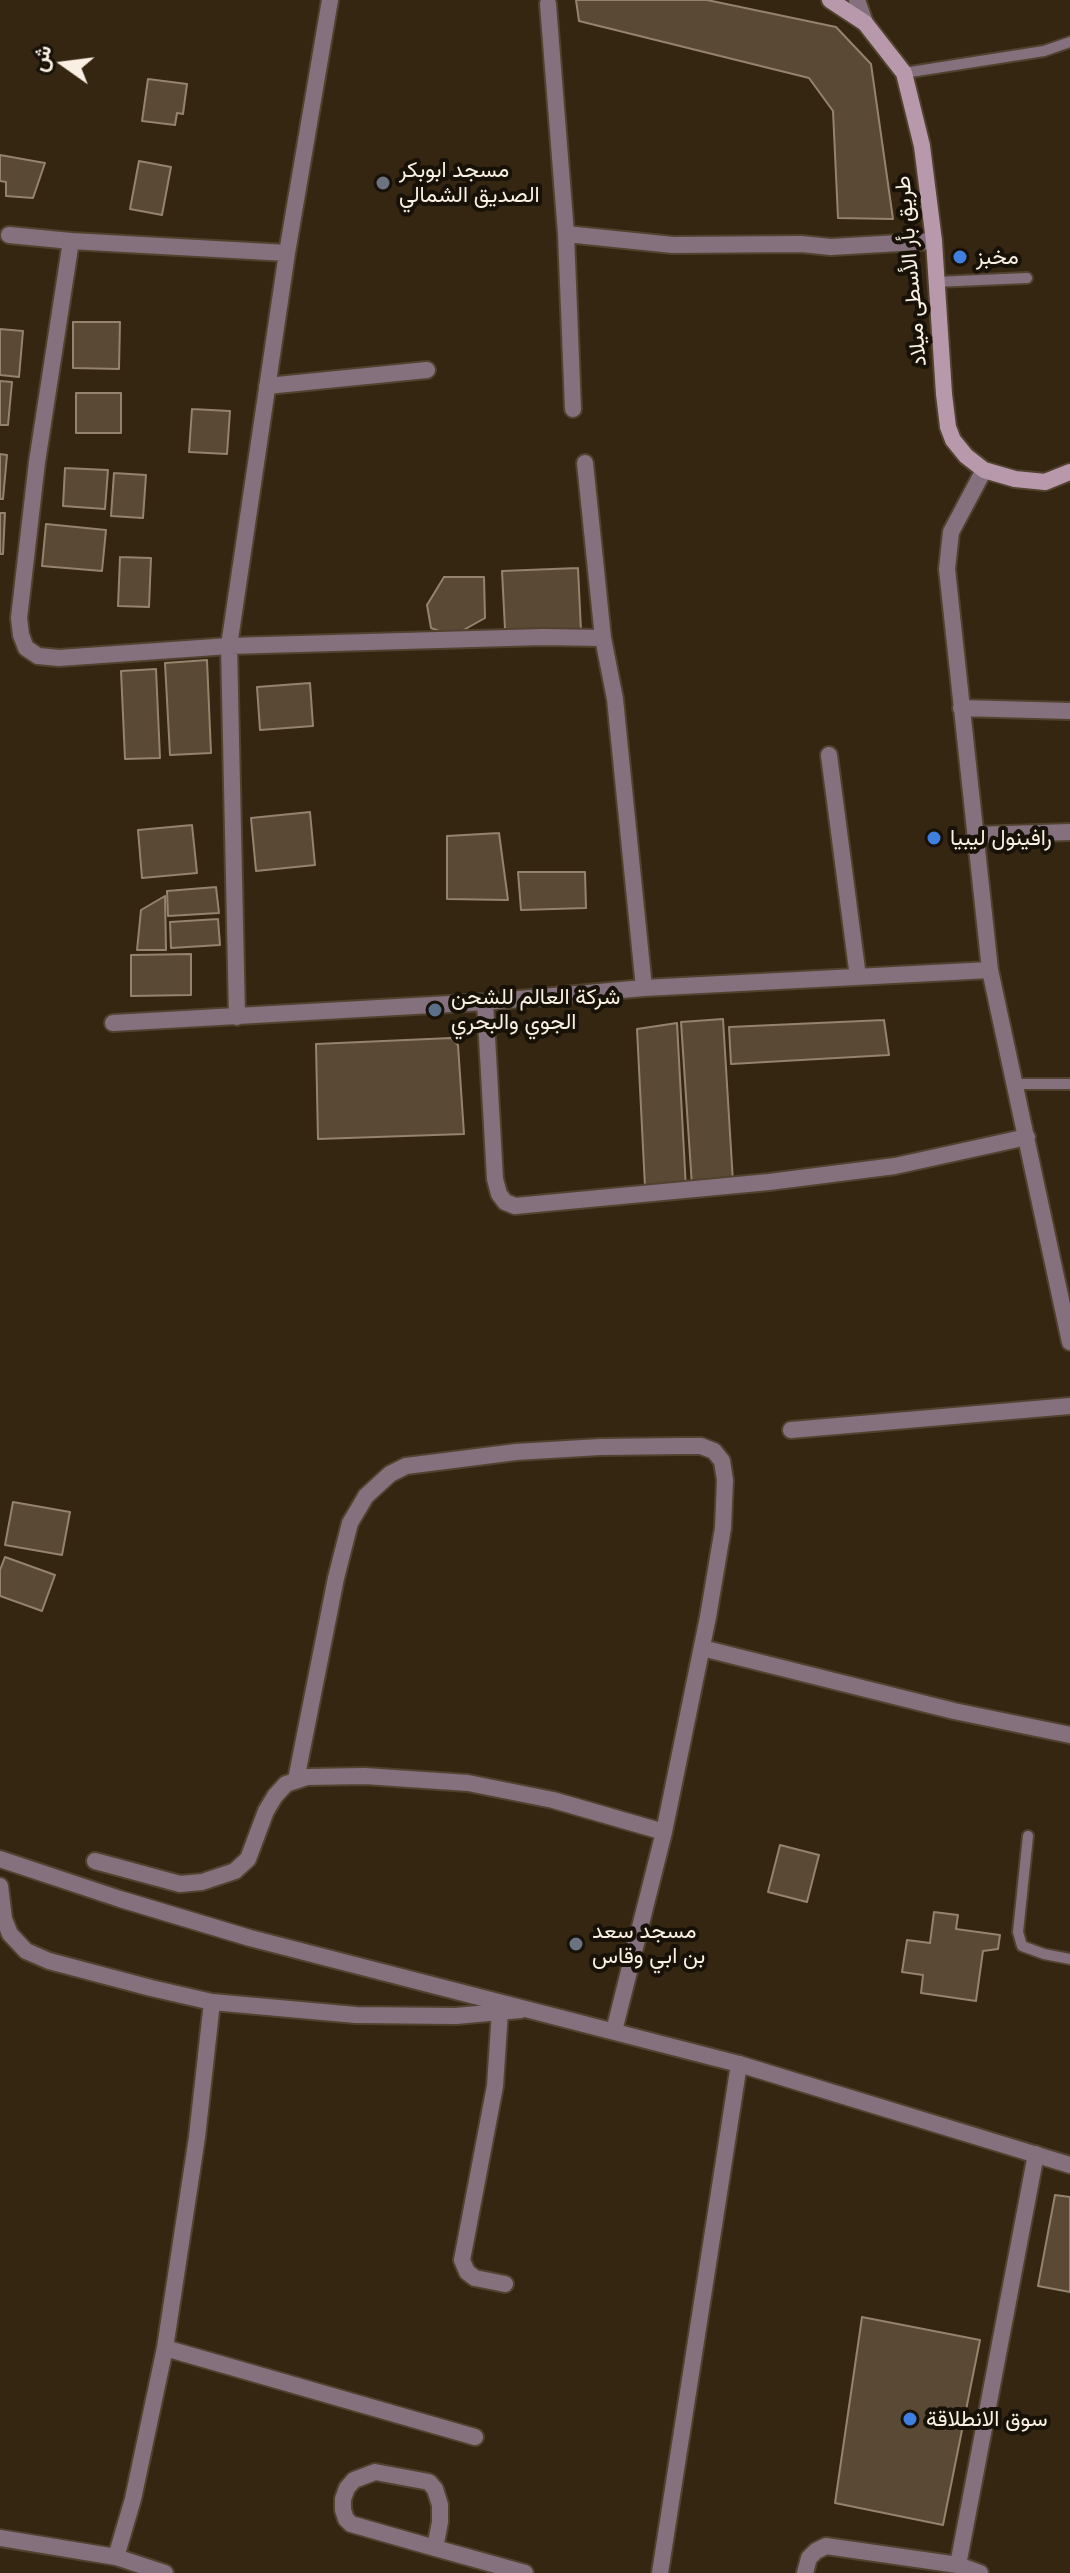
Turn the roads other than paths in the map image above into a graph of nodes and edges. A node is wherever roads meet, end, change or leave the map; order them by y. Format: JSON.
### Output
{"nodes":[{"id":1,"x":330,"y":0,"type":"edge"},
{"id":2,"x":830,"y":0,"type":"edge"},
{"id":3,"x":857,"y":0,"type":"edge"},
{"id":4,"x":548,"y":4,"type":"dead end"},
{"id":5,"x":865,"y":23,"type":"junction"},
{"id":6,"x":1070,"y":42,"type":"edge"},
{"id":7,"x":904,"y":73,"type":"junction"},
{"id":8,"x":566,"y":234,"type":"junction"},
{"id":9,"x":9,"y":235,"type":"dead end"},
{"id":10,"x":71,"y":241,"type":"junction"},
{"id":11,"x":934,"y":241,"type":"junction"},
{"id":12,"x":287,"y":253,"type":"junction"},
{"id":13,"x":1027,"y":278,"type":"dead end"},
{"id":14,"x":935,"y":282,"type":"junction"},
{"id":15,"x":427,"y":370,"type":"dead end"},
{"id":16,"x":267,"y":386,"type":"junction"},
{"id":17,"x":573,"y":409,"type":"dead end"},
{"id":18,"x":585,"y":463,"type":"dead end"},
{"id":19,"x":984,"y":470,"type":"junction"},
{"id":20,"x":1070,"y":472,"type":"edge"},
{"id":21,"x":603,"y":638,"type":"junction"},
{"id":22,"x":229,"y":646,"type":"junction"},
{"id":23,"x":961,"y":708,"type":"junction"},
{"id":24,"x":1070,"y":711,"type":"edge"},
{"id":25,"x":829,"y":755,"type":"dead end"},
{"id":26,"x":1070,"y":832,"type":"edge"},
{"id":27,"x":975,"y":835,"type":"junction"},
{"id":28,"x":990,"y":970,"type":"junction"},
{"id":29,"x":858,"y":977,"type":"junction"},
{"id":30,"x":644,"y":988,"type":"junction"},
{"id":31,"x":485,"y":1002,"type":"junction"},
{"id":32,"x":237,"y":1017,"type":"junction"},
{"id":33,"x":113,"y":1023,"type":"dead end"},
{"id":34,"x":1015,"y":1084,"type":"junction"},
{"id":35,"x":1070,"y":1084,"type":"edge"},
{"id":36,"x":1027,"y":1137,"type":"junction"},
{"id":37,"x":1070,"y":1342,"type":"edge"},
{"id":38,"x":1070,"y":1406,"type":"edge"},
{"id":39,"x":791,"y":1430,"type":"dead end"},
{"id":40,"x":702,"y":1648,"type":"junction"},
{"id":41,"x":1070,"y":1735,"type":"edge"},
{"id":42,"x":296,"y":1780,"type":"junction"},
{"id":43,"x":664,"y":1832,"type":"junction"},
{"id":44,"x":1028,"y":1836,"type":"dead end"},
{"id":45,"x":0,"y":1859,"type":"edge"},
{"id":46,"x":95,"y":1861,"type":"dead end"},
{"id":47,"x":0,"y":1886,"type":"edge"},
{"id":48,"x":1070,"y":1959,"type":"edge"},
{"id":49,"x":212,"y":2002,"type":"junction"},
{"id":50,"x":531,"y":2009,"type":"junction"},
{"id":51,"x":500,"y":2011,"type":"junction"},
{"id":52,"x":614,"y":2031,"type":"junction"},
{"id":53,"x":739,"y":2064,"type":"junction"},
{"id":54,"x":1036,"y":2154,"type":"junction"},
{"id":55,"x":1070,"y":2165,"type":"edge"},
{"id":56,"x":505,"y":2284,"type":"dead end"},
{"id":57,"x":165,"y":2348,"type":"junction"},
{"id":58,"x":475,"y":2437,"type":"dead end"},
{"id":59,"x":0,"y":2538,"type":"edge"},
{"id":60,"x":435,"y":2548,"type":"junction"},
{"id":61,"x":116,"y":2557,"type":"junction"},
{"id":62,"x":958,"y":2565,"type":"junction"},
{"id":63,"x":135,"y":2568,"type":"edge"},
{"id":64,"x":165,"y":2573,"type":"edge"},
{"id":65,"x":525,"y":2573,"type":"edge"},
{"id":66,"x":660,"y":2573,"type":"edge"},
{"id":67,"x":805,"y":2573,"type":"edge"},
{"id":68,"x":980,"y":2573,"type":"edge"}],
"edges":[{"from":1,"to":12,"type":"street"},
{"from":2,"to":5,"type":"main road","name":"طريق بأر الأسطى ميلاد"},
{"from":3,"to":5,"type":"street"},
{"from":4,"to":8,"type":"street"},
{"from":5,"to":7,"type":"main road","name":"طريق بأر الأسطى ميلاد"},
{"from":6,"to":7,"type":"lane"},
{"from":7,"to":11,"type":"main road","name":"طريق بأر الأسطى ميلاد"},
{"from":8,"to":11,"type":"street"},
{"from":8,"to":17,"type":"street"},
{"from":9,"to":10,"type":"street"},
{"from":10,"to":12,"type":"street"},
{"from":10,"to":22,"type":"street"},
{"from":11,"to":14,"type":"main road","name":"طريق بأر الأسطى ميلاد"},
{"from":12,"to":16,"type":"street"},
{"from":13,"to":14,"type":"lane"},
{"from":14,"to":19,"type":"main road","name":"طريق بأر الأسطى ميلاد"},
{"from":15,"to":16,"type":"street"},
{"from":16,"to":22,"type":"street"},
{"from":18,"to":21,"type":"street"},
{"from":19,"to":20,"type":"main road","name":"طريق بأر الأسطى ميلاد"},
{"from":19,"to":23,"type":"street"},
{"from":21,"to":22,"type":"street"},
{"from":21,"to":30,"type":"street"},
{"from":22,"to":32,"type":"street"},
{"from":23,"to":24,"type":"street"},
{"from":23,"to":27,"type":"street"},
{"from":25,"to":29,"type":"street"},
{"from":26,"to":27,"type":"street"},
{"from":27,"to":28,"type":"street"},
{"from":28,"to":29,"type":"street"},
{"from":28,"to":34,"type":"street"},
{"from":29,"to":30,"type":"street"},
{"from":30,"to":31,"type":"street"},
{"from":31,"to":32,"type":"street"},
{"from":31,"to":36,"type":"street"},
{"from":32,"to":33,"type":"street"},
{"from":34,"to":35,"type":"lane"},
{"from":34,"to":36,"type":"street"},
{"from":36,"to":37,"type":"street"},
{"from":38,"to":39,"type":"street"},
{"from":40,"to":41,"type":"street"},
{"from":40,"to":42,"type":"street"},
{"from":40,"to":43,"type":"street"},
{"from":42,"to":43,"type":"street"},
{"from":42,"to":46,"type":"street"},
{"from":43,"to":52,"type":"street"},
{"from":44,"to":48,"type":"lane"},
{"from":45,"to":50,"type":"street"},
{"from":47,"to":49,"type":"street"},
{"from":49,"to":51,"type":"street"},
{"from":49,"to":57,"type":"street"},
{"from":50,"to":51,"type":"street"},
{"from":50,"to":52,"type":"street"},
{"from":51,"to":56,"type":"street"},
{"from":52,"to":53,"type":"street"},
{"from":53,"to":54,"type":"street"},
{"from":53,"to":66,"type":"street"},
{"from":54,"to":55,"type":"street"},
{"from":54,"to":62,"type":"street"},
{"from":57,"to":58,"type":"street"},
{"from":57,"to":61,"type":"street"},
{"from":59,"to":61,"type":"street"},
{"from":60,"to":60,"type":"street"},
{"from":60,"to":65,"type":"street"},
{"from":61,"to":63,"type":"street"},
{"from":62,"to":67,"type":"street"},
{"from":62,"to":68,"type":"street"},
{"from":63,"to":64,"type":"street"}]}
